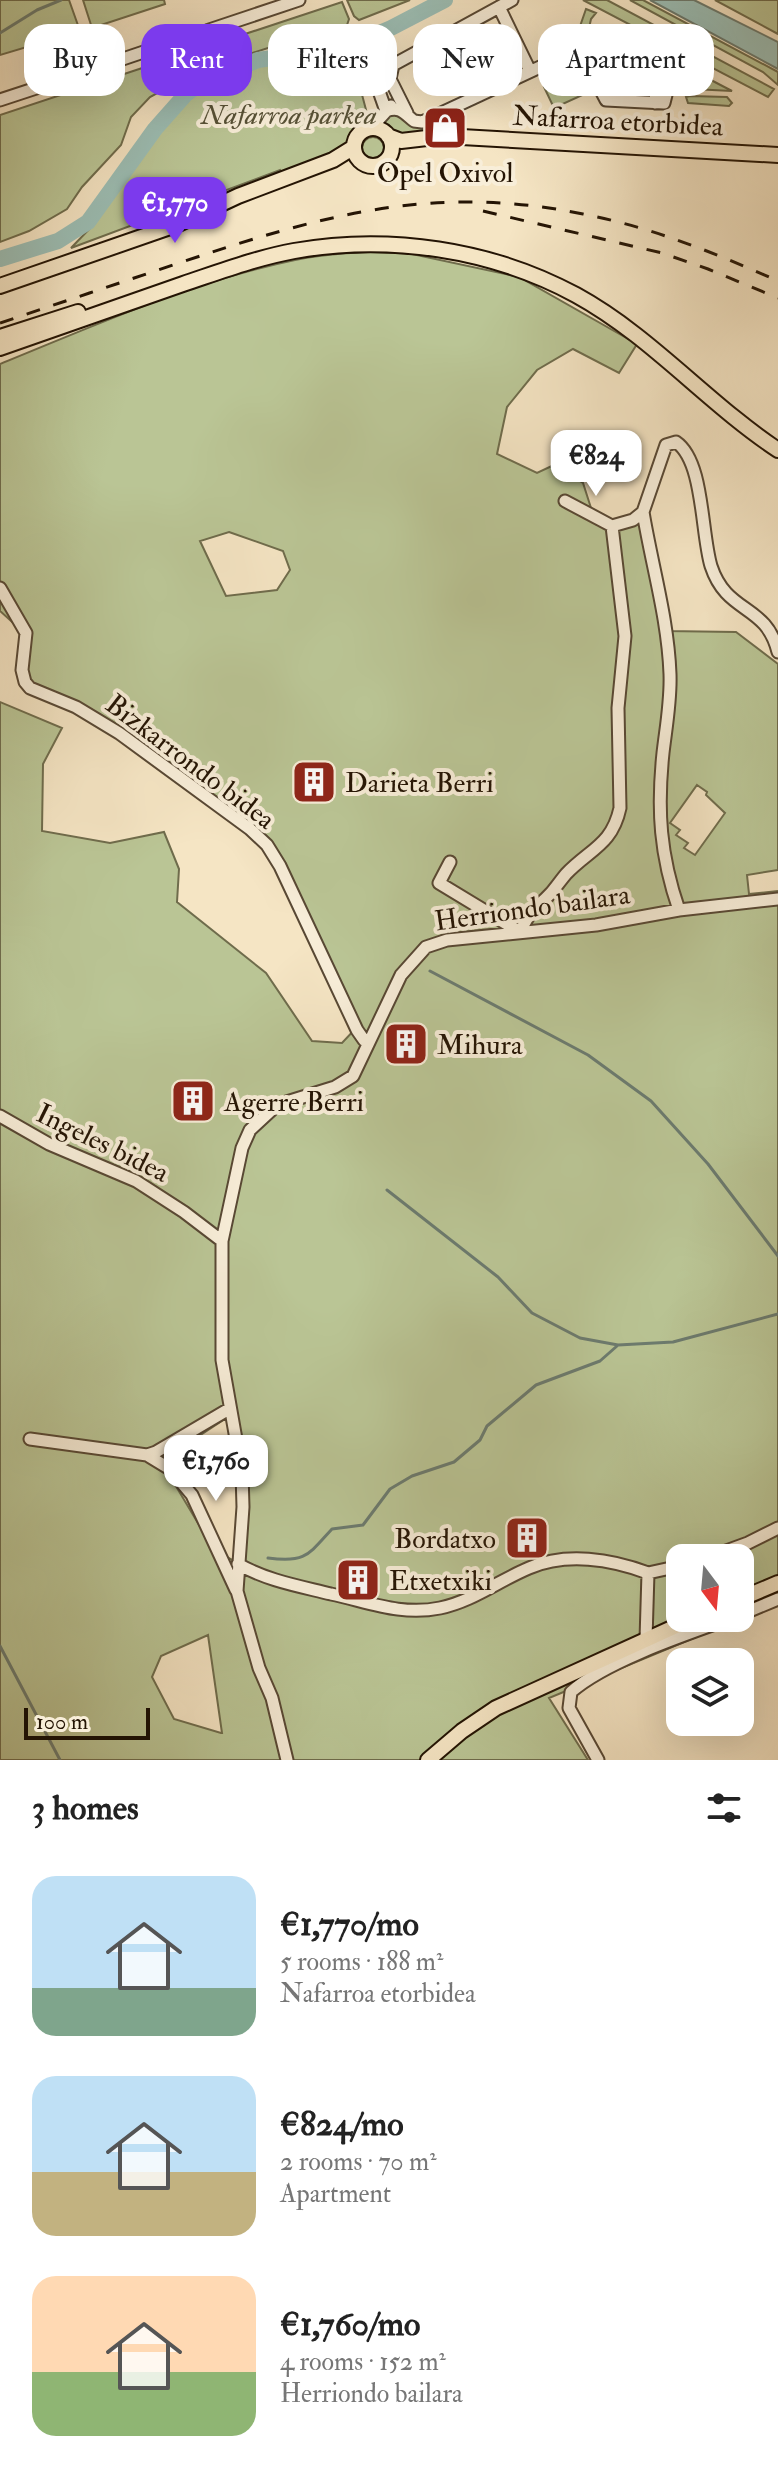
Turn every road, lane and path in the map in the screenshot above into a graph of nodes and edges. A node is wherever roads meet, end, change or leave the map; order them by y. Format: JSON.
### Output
{"nodes":[{"id":1,"x":299,"y":0,"type":"edge"},
{"id":2,"x":512,"y":0,"type":"edge"},
{"id":3,"x":499,"y":7,"type":"junction"},
{"id":4,"x":397,"y":62,"type":"edge"},
{"id":5,"x":529,"y":69,"type":"junction"},
{"id":6,"x":397,"y":94,"type":"edge"},
{"id":7,"x":377,"y":96,"type":"edge"},
{"id":8,"x":394,"y":96,"type":"edge"},
{"id":9,"x":0,"y":100,"type":"edge"},
{"id":10,"x":655,"y":103,"type":"dead end"},
{"id":11,"x":407,"y":113,"type":"junction"},
{"id":12,"x":381,"y":125,"type":"junction"},
{"id":13,"x":407,"y":141,"type":"junction"},
{"id":14,"x":391,"y":152,"type":"junction"},
{"id":15,"x":356,"y":153,"type":"junction"},
{"id":16,"x":778,"y":155,"type":"edge"},
{"id":17,"x":0,"y":286,"type":"edge"},
{"id":18,"x":148,"y":296,"type":"junction"},
{"id":19,"x":0,"y":337,"type":"edge"},
{"id":20,"x":0,"y":348,"type":"edge"},
{"id":21,"x":778,"y":450,"type":"edge"},
{"id":22,"x":565,"y":501,"type":"dead end"},
{"id":23,"x":643,"y":512,"type":"junction"},
{"id":24,"x":612,"y":526,"type":"junction"},
{"id":25,"x":0,"y":588,"type":"edge"},
{"id":26,"x":778,"y":652,"type":"edge"},
{"id":27,"x":450,"y":862,"type":"dead end"},
{"id":28,"x":778,"y":899,"type":"edge"},
{"id":29,"x":679,"y":910,"type":"junction"},
{"id":30,"x":520,"y":932,"type":"junction"},
{"id":31,"x":368,"y":1041,"type":"junction"},
{"id":32,"x":0,"y":1116,"type":"edge"},
{"id":33,"x":222,"y":1241,"type":"junction"},
{"id":34,"x":229,"y":1409,"type":"junction"},
{"id":35,"x":30,"y":1439,"type":"dead end"},
{"id":36,"x":147,"y":1455,"type":"junction"},
{"id":37,"x":778,"y":1528,"type":"edge"},
{"id":38,"x":745,"y":1544,"type":"edge"},
{"id":39,"x":238,"y":1564,"type":"junction"},
{"id":40,"x":666,"y":1569,"type":"edge"},
{"id":41,"x":648,"y":1573,"type":"junction"},
{"id":42,"x":778,"y":1583,"type":"edge"},
{"id":43,"x":237,"y":1591,"type":"junction"},
{"id":44,"x":754,"y":1593,"type":"edge"},
{"id":45,"x":778,"y":1599,"type":"edge"},
{"id":46,"x":754,"y":1609,"type":"edge"},
{"id":47,"x":666,"y":1630,"type":"edge"},
{"id":48,"x":698,"y":1632,"type":"edge"},
{"id":49,"x":646,"y":1639,"type":"junction"},
{"id":50,"x":287,"y":1760,"type":"edge"},
{"id":51,"x":428,"y":1760,"type":"edge"},
{"id":52,"x":598,"y":1760,"type":"edge"}],
"edges":[{"from":1,"to":9,"type":"street"},
{"from":2,"to":3,"type":"street"},
{"from":3,"to":4,"type":"street"},
{"from":3,"to":5,"type":"street"},
{"from":5,"to":10,"type":"street"},
{"from":5,"to":11,"type":"street"},
{"from":6,"to":11,"type":"street"},
{"from":7,"to":12,"type":"street"},
{"from":8,"to":12,"type":"street"},
{"from":11,"to":12,"type":"street"},
{"from":12,"to":13,"type":"main road","name":"Nafarroa etorbidea"},
{"from":12,"to":14,"type":"main road"},
{"from":12,"to":15,"type":"main road"},
{"from":13,"to":14,"type":"main road","name":"Nafarroa etorbidea"},
{"from":13,"to":16,"type":"main road","name":"Nafarroa etorbidea"},
{"from":14,"to":15,"type":"main road","name":"Nafarroa etorbidea"},
{"from":15,"to":17,"type":"main road","name":"Nafarroa etorbidea"},
{"from":18,"to":19,"type":"main road"},
{"from":18,"to":20,"type":"main road"},
{"from":18,"to":21,"type":"main road"},
{"from":22,"to":24,"type":"street"},
{"from":23,"to":24,"type":"street"},
{"from":23,"to":26,"type":"street"},
{"from":23,"to":29,"type":"street"},
{"from":24,"to":30,"type":"street"},
{"from":25,"to":31,"type":"street","name":"Bizkarrondo bidea"},
{"from":27,"to":30,"type":"street"},
{"from":28,"to":29,"type":"street","name":"Herriondo bailara"},
{"from":29,"to":30,"type":"street","name":"Herriondo bailara"},
{"from":30,"to":31,"type":"street","name":"Herriondo bailara"},
{"from":31,"to":33,"type":"street","name":"Herriondo bailara"},
{"from":32,"to":33,"type":"street","name":"Ingeles bidea"},
{"from":33,"to":34,"type":"street","name":"Herriondo bailara"},
{"from":34,"to":36,"type":"street"},
{"from":34,"to":39,"type":"street","name":"Herriondo bailara"},
{"from":35,"to":36,"type":"street"},
{"from":36,"to":43,"type":"street"},
{"from":37,"to":38,"type":"street"},
{"from":39,"to":41,"type":"street"},
{"from":39,"to":43,"type":"street","name":"Herriondo bailara"},
{"from":40,"to":41,"type":"street"},
{"from":41,"to":49,"type":"street"},
{"from":42,"to":44,"type":"main road"},
{"from":43,"to":50,"type":"street","name":"Herriondo bailara"},
{"from":45,"to":46,"type":"street"},
{"from":47,"to":49,"type":"main road"},
{"from":48,"to":52,"type":"street"},
{"from":49,"to":51,"type":"main road"}]}
